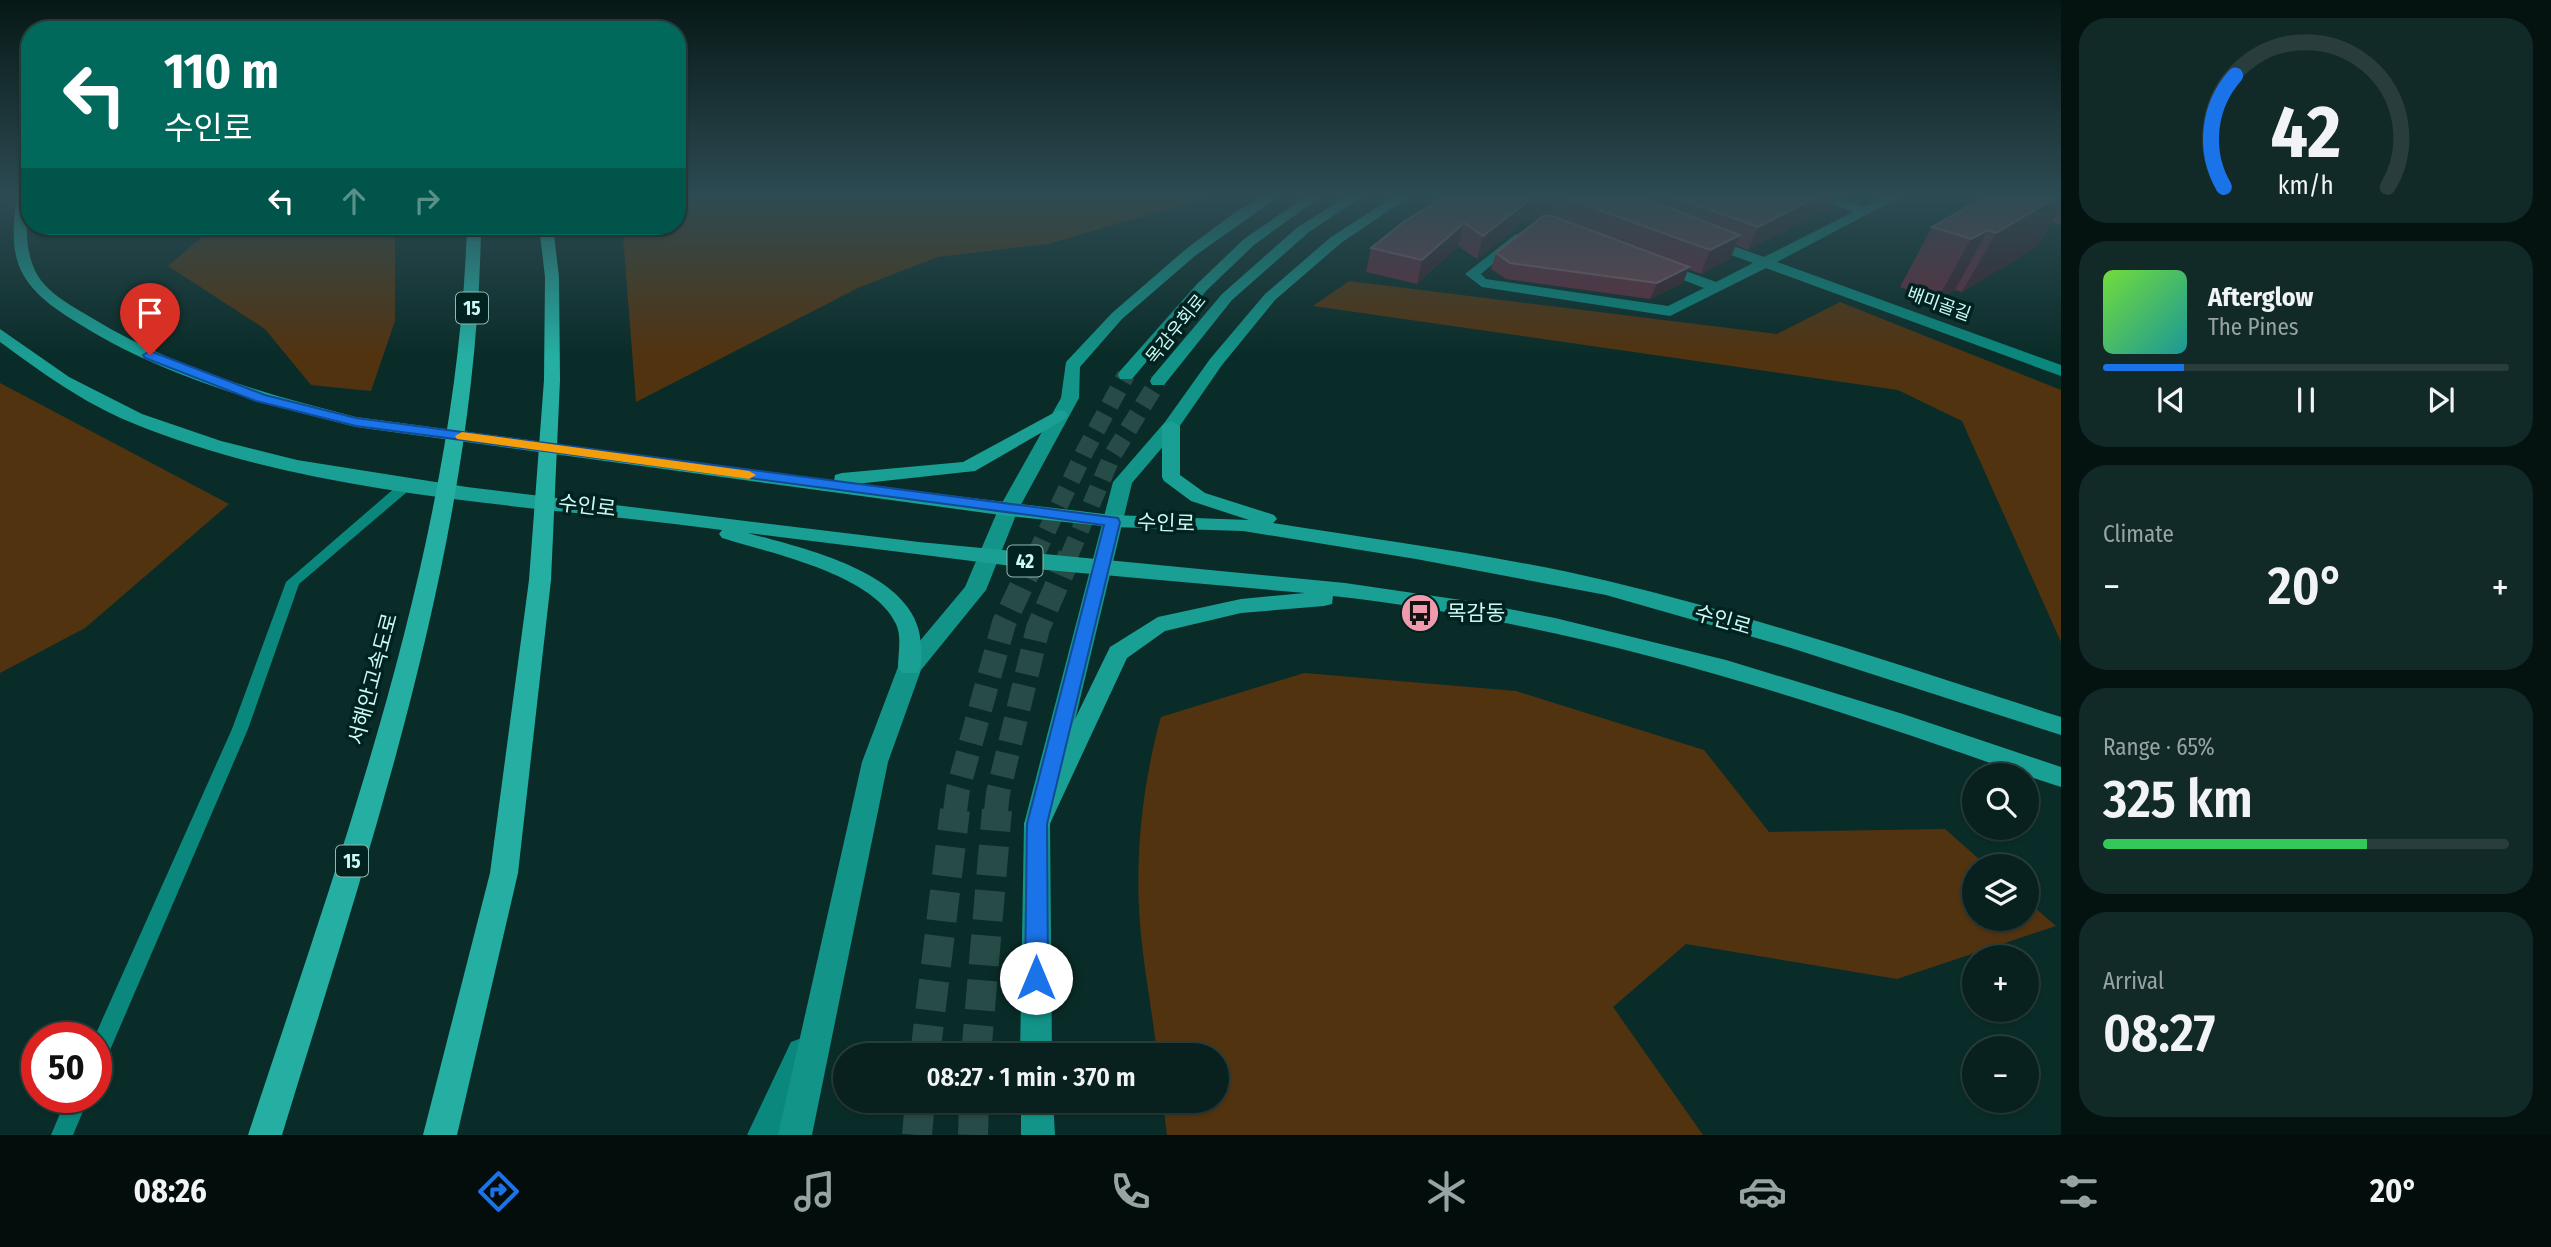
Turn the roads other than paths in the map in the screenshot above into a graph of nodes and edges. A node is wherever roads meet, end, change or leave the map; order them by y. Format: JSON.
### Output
{"nodes":[{"id":1,"x":23,"y":250,"type":"edge"},
{"id":2,"x":474,"y":250,"type":"edge"},
{"id":3,"x":549,"y":250,"type":"edge"},
{"id":4,"x":1194,"y":250,"type":"edge"},
{"id":5,"x":1241,"y":250,"type":"edge"},
{"id":6,"x":1280,"y":250,"type":"edge"},
{"id":7,"x":1324,"y":250,"type":"edge"},
{"id":8,"x":1502,"y":250,"type":"edge"},
{"id":9,"x":1731,"y":250,"type":"edge"},
{"id":10,"x":1786,"y":250,"type":"edge"},
{"id":11,"x":1640,"y":259,"type":"edge"},
{"id":12,"x":1763,"y":261,"type":"junction"},
{"id":13,"x":1718,"y":288,"type":"junction"},
{"id":14,"x":0,"y":334,"type":"edge"},
{"id":15,"x":2061,"y":371,"type":"edge"},
{"id":16,"x":1126,"y":375,"type":"tunnel mouth"},
{"id":17,"x":1158,"y":381,"type":"tunnel mouth"},
{"id":18,"x":1059,"y":415,"type":"junction"},
{"id":19,"x":1171,"y":426,"type":"junction"},
{"id":20,"x":798,"y":482,"type":"junction"},
{"id":21,"x":409,"y":483,"type":"junction"},
{"id":22,"x":1008,"y":510,"type":"junction"},
{"id":23,"x":670,"y":516,"type":"junction"},
{"id":24,"x":1112,"y":522,"type":"junction"},
{"id":25,"x":1326,"y":538,"type":"junction"},
{"id":26,"x":989,"y":557,"type":"junction"},
{"id":27,"x":1100,"y":569,"type":"junction"},
{"id":28,"x":1382,"y":595,"type":"junction"},
{"id":29,"x":910,"y":667,"type":"junction"},
{"id":30,"x":2061,"y":726,"type":"edge"},
{"id":31,"x":2061,"y":777,"type":"edge"},
{"id":32,"x":1037,"y":824,"type":"junction"},
{"id":33,"x":820,"y":1016,"type":"junction"},
{"id":34,"x":111,"y":1022,"type":"edge"},
{"id":35,"x":1036,"y":1043,"type":"edge"},
{"id":36,"x":71,"y":1113,"type":"edge"},
{"id":37,"x":1037,"y":1113,"type":"edge"},
{"id":38,"x":62,"y":1135,"type":"edge"},
{"id":39,"x":265,"y":1135,"type":"edge"},
{"id":40,"x":440,"y":1135,"type":"edge"},
{"id":41,"x":764,"y":1135,"type":"edge"},
{"id":42,"x":795,"y":1135,"type":"edge"},
{"id":43,"x":1038,"y":1135,"type":"edge"}],
"edges":[{"from":1,"to":20,"type":"main road","name":"수인로","number":"42"},
{"from":2,"to":39,"type":"highway","name":"서해안고속도로","number":"15"},
{"from":3,"to":40,"type":"highway"},
{"from":4,"to":18,"type":"main road"},
{"from":5,"to":16,"type":"main road","name":"목감우회로"},
{"from":6,"to":17,"type":"main road","name":"목감우회로"},
{"from":7,"to":19,"type":"main road"},
{"from":8,"to":13,"type":"street"},
{"from":9,"to":12,"type":"street","name":"배미골길"},
{"from":10,"to":12,"type":"street"},
{"from":11,"to":13,"type":"street"},
{"from":12,"to":13,"type":"street"},
{"from":12,"to":15,"type":"street","name":"배미골길"},
{"from":14,"to":21,"type":"main road","name":"수인로","number":"42"},
{"from":18,"to":20,"type":"main road"},
{"from":18,"to":22,"type":"main road"},
{"from":19,"to":24,"type":"main road"},
{"from":19,"to":25,"type":"main road"},
{"from":20,"to":22,"type":"main road","name":"수인로","number":"42"},
{"from":21,"to":23,"type":"main road","name":"수인로","number":"42"},
{"from":21,"to":34,"type":"lane"},
{"from":22,"to":24,"type":"main road","name":"수인로","number":"42"},
{"from":22,"to":26,"type":"main road"},
{"from":23,"to":26,"type":"main road","name":"수인로","number":"42"},
{"from":23,"to":29,"type":"main road"},
{"from":24,"to":25,"type":"main road","name":"수인로","number":"42"},
{"from":24,"to":27,"type":"main road"},
{"from":25,"to":30,"type":"main road","name":"수인로","number":"42"},
{"from":26,"to":27,"type":"main road","name":"수인로","number":"42"},
{"from":26,"to":29,"type":"main road"},
{"from":27,"to":28,"type":"main road","name":"수인로","number":"42"},
{"from":27,"to":32,"type":"main road"},
{"from":28,"to":31,"type":"main road","name":"수인로","number":"42"},
{"from":28,"to":32,"type":"main road"},
{"from":29,"to":33,"type":"main road"},
{"from":32,"to":35,"type":"main road"},
{"from":33,"to":41,"type":"street"},
{"from":33,"to":42,"type":"main road"},
{"from":36,"to":38,"type":"lane"},
{"from":37,"to":43,"type":"main road"}]}
